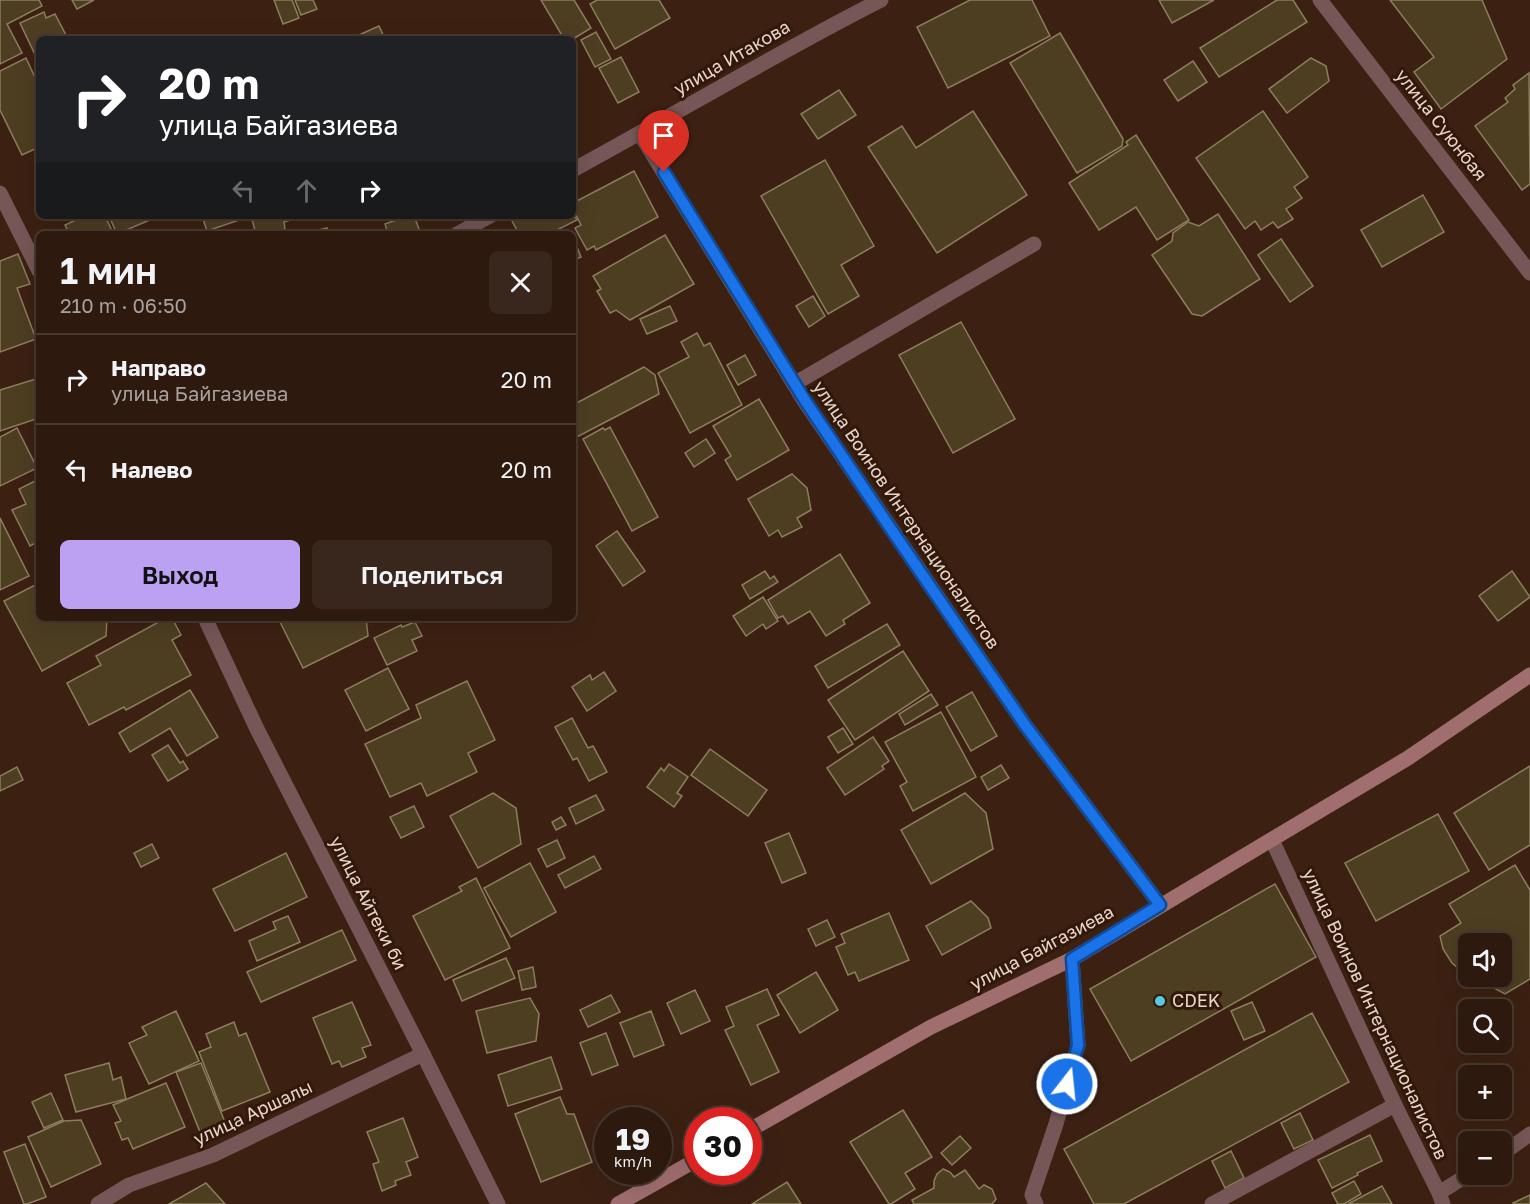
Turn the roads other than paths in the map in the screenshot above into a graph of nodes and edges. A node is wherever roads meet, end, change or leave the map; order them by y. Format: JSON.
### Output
{"nodes":[{"id":1,"x":881,"y":0,"type":"edge"},
{"id":2,"x":1320,"y":0,"type":"edge"},
{"id":3,"x":640,"y":134,"type":"junction"},
{"id":4,"x":576,"y":168,"type":"edge"},
{"id":5,"x":0,"y":193,"type":"edge"},
{"id":6,"x":484,"y":219,"type":"edge"},
{"id":7,"x":462,"y":231,"type":"edge"},
{"id":8,"x":1034,"y":244,"type":"dead end"},
{"id":9,"x":36,"y":265,"type":"edge"},
{"id":10,"x":1530,"y":273,"type":"edge"},
{"id":11,"x":794,"y":384,"type":"junction"},
{"id":12,"x":206,"y":621,"type":"edge"},
{"id":13,"x":1530,"y":675,"type":"edge"},
{"id":14,"x":1272,"y":840,"type":"junction"},
{"id":15,"x":1160,"y":905,"type":"junction"},
{"id":16,"x":1072,"y":959,"type":"junction"},
{"id":17,"x":423,"y":1054,"type":"junction"},
{"id":18,"x":1395,"y":1105,"type":"junction"},
{"id":19,"x":762,"y":1123,"type":"edge"},
{"id":20,"x":1530,"y":1134,"type":"edge"},
{"id":21,"x":1512,"y":1147,"type":"edge"},
{"id":22,"x":684,"y":1168,"type":"edge"},
{"id":23,"x":1458,"y":1183,"type":"edge"},
{"id":24,"x":1441,"y":1198,"type":"edge"},
{"id":25,"x":98,"y":1204,"type":"edge"},
{"id":26,"x":498,"y":1204,"type":"edge"},
{"id":27,"x":618,"y":1204,"type":"edge"},
{"id":28,"x":1036,"y":1204,"type":"edge"},
{"id":29,"x":1212,"y":1204,"type":"edge"}],
"edges":[{"from":1,"to":3,"type":"street","name":"улица Итакова"},
{"from":2,"to":10,"type":"street","name":"улица Суюнбая"},
{"from":3,"to":4,"type":"street","name":"улица Итакова"},
{"from":3,"to":11,"type":"street","name":"улица Воинов Интернационалистов"},
{"from":5,"to":9,"type":"street"},
{"from":6,"to":7,"type":"street"},
{"from":8,"to":11,"type":"street"},
{"from":11,"to":15,"type":"street","name":"улица Воинов Интернационалистов"},
{"from":12,"to":17,"type":"street","name":"улица Айтеки би"},
{"from":13,"to":14,"type":"main road","name":"улица Байгазиева"},
{"from":14,"to":15,"type":"main road","name":"улица Байгазиева"},
{"from":14,"to":18,"type":"street","name":"улица Воинов Интернационалистов"},
{"from":15,"to":16,"type":"main road","name":"улица Байгазиева"},
{"from":16,"to":19,"type":"main road","name":"улица Байгазиева"},
{"from":16,"to":28,"type":"street"},
{"from":17,"to":25,"type":"street","name":"улица Аршалы"},
{"from":17,"to":26,"type":"street","name":"улица Айтеки би"},
{"from":18,"to":24,"type":"street","name":"улица Воинов Интернационалистов"},
{"from":18,"to":29,"type":"street"},
{"from":20,"to":21,"type":"street"},
{"from":22,"to":27,"type":"main road"},
{"from":23,"to":24,"type":"street"}]}
